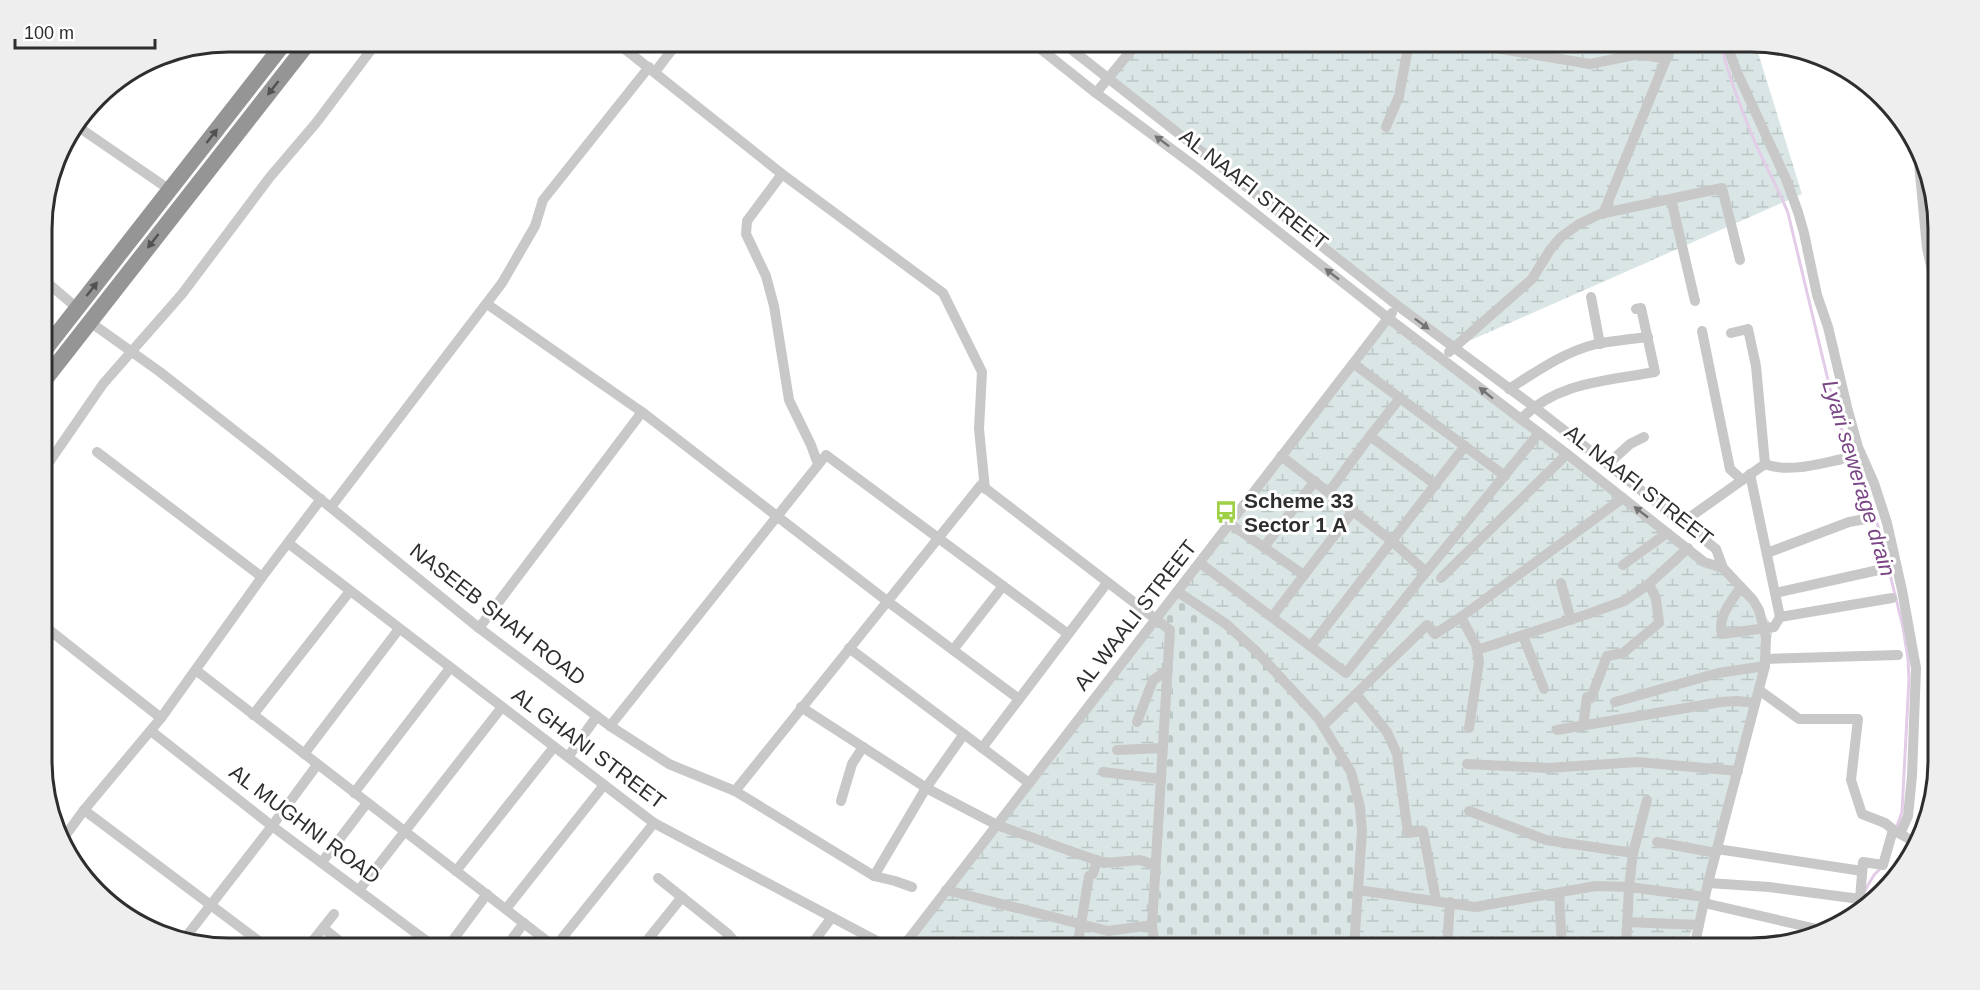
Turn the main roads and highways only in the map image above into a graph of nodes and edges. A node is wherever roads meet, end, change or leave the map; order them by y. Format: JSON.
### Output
{"nodes":[{"id":1,"x":276,"y":53,"type":"edge"},
{"id":2,"x":300,"y":53,"type":"edge"},
{"id":3,"x":53,"y":339,"type":"edge"},
{"id":4,"x":53,"y":370,"type":"edge"}],
"edges":[{"from":3,"to":1,"type":"highway","one_way":true},
{"from":2,"to":4,"type":"highway","one_way":true}]}
